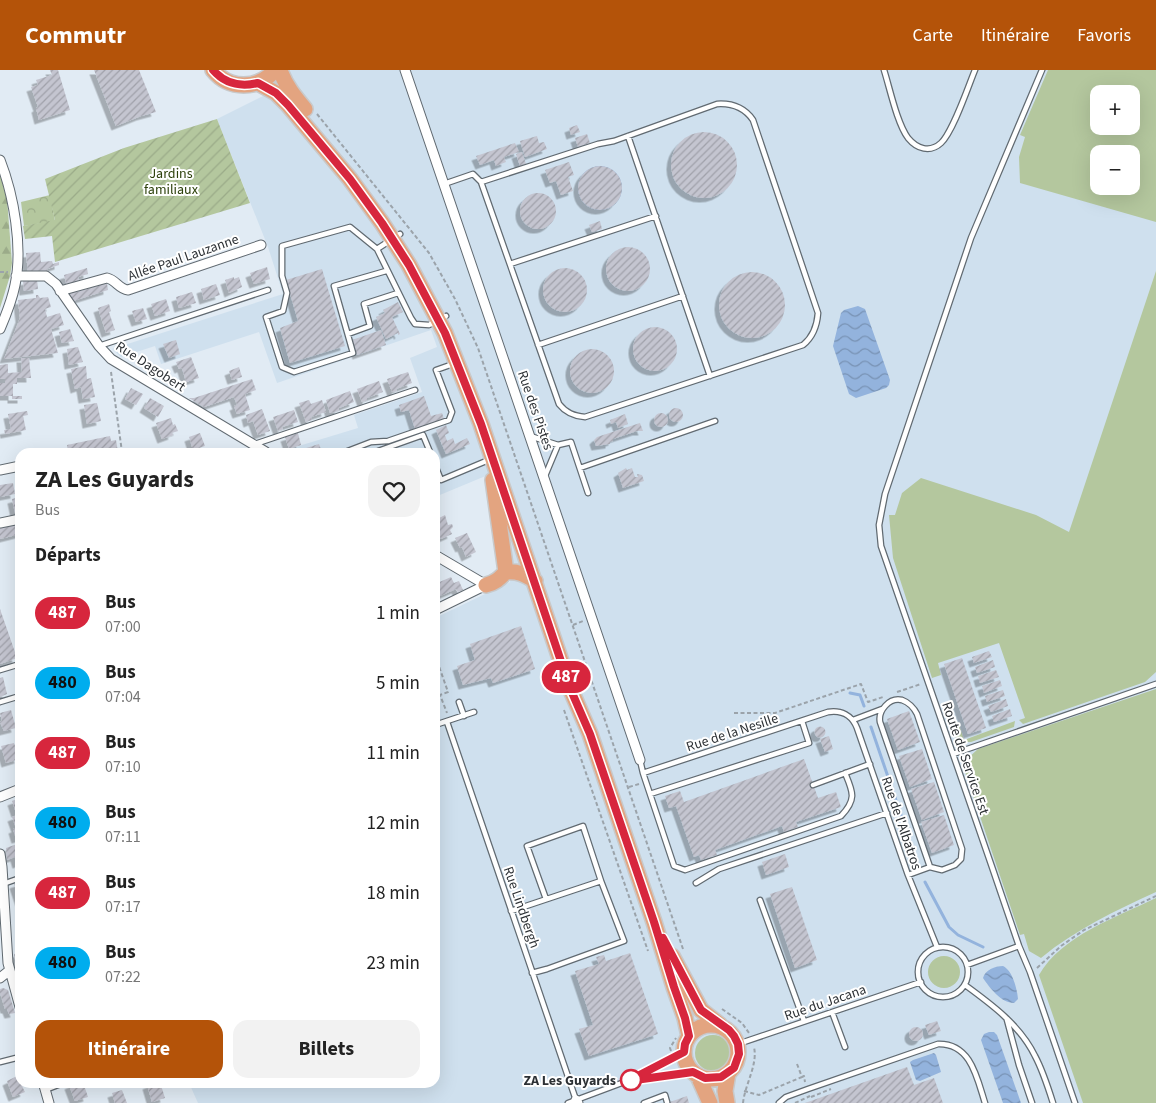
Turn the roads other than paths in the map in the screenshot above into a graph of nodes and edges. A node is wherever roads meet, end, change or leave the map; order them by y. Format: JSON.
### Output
{"nodes":[{"id":1,"x":213,"y":70,"type":"edge"},
{"id":2,"x":274,"y":70,"type":"edge"},
{"id":3,"x":280,"y":70,"type":"edge"},
{"id":4,"x":405,"y":70,"type":"edge"},
{"id":5,"x":884,"y":70,"type":"edge"},
{"id":6,"x":975,"y":70,"type":"edge"},
{"id":7,"x":1042,"y":70,"type":"edge"},
{"id":8,"x":258,"y":83,"type":"junction"},
{"id":9,"x":628,"y":136,"type":"junction"},
{"id":10,"x":0,"y":160,"type":"edge"},
{"id":11,"x":481,"y":182,"type":"junction"},
{"id":12,"x":444,"y":184,"type":"junction"},
{"id":13,"x":656,"y":216,"type":"junction"},
{"id":14,"x":396,"y":237,"type":"junction"},
{"id":15,"x":261,"y":245,"type":"dead end"},
{"id":16,"x":377,"y":249,"type":"junction"},
{"id":17,"x":510,"y":264,"type":"junction"},
{"id":18,"x":386,"y":271,"type":"junction"},
{"id":19,"x":14,"y":273,"type":"junction"},
{"id":20,"x":268,"y":290,"type":"dead end"},
{"id":21,"x":60,"y":291,"type":"junction"},
{"id":22,"x":398,"y":293,"type":"junction"},
{"id":23,"x":683,"y":296,"type":"junction"},
{"id":24,"x":442,"y":319,"type":"junction"},
{"id":25,"x":0,"y":329,"type":"edge"},
{"id":26,"x":348,"y":334,"type":"junction"},
{"id":27,"x":538,"y":345,"type":"junction"},
{"id":28,"x":99,"y":346,"type":"junction"},
{"id":29,"x":457,"y":363,"type":"junction"},
{"id":30,"x":710,"y":376,"type":"junction"},
{"id":31,"x":415,"y":390,"type":"dead end"},
{"id":32,"x":715,"y":422,"type":"dead end"},
{"id":33,"x":530,"y":436,"type":"junction"},
{"id":34,"x":252,"y":444,"type":"junction"},
{"id":35,"x":558,"y":445,"type":"junction"},
{"id":36,"x":259,"y":448,"type":"edge"},
{"id":37,"x":355,"y":448,"type":"edge"},
{"id":38,"x":386,"y":448,"type":"edge"},
{"id":39,"x":428,"y":448,"type":"edge"},
{"id":40,"x":492,"y":458,"type":"junction"},
{"id":41,"x":15,"y":467,"type":"edge"},
{"id":42,"x":580,"y":468,"type":"junction"},
{"id":43,"x":0,"y":470,"type":"edge"},
{"id":44,"x":440,"y":478,"type":"edge"},
{"id":45,"x":545,"y":478,"type":"junction"},
{"id":46,"x":588,"y":493,"type":"dead end"},
{"id":47,"x":15,"y":520,"type":"edge"},
{"id":48,"x":0,"y":523,"type":"edge"},
{"id":49,"x":440,"y":557,"type":"edge"},
{"id":50,"x":506,"y":572,"type":"junction"},
{"id":51,"x":535,"y":581,"type":"junction"},
{"id":52,"x":486,"y":585,"type":"junction"},
{"id":53,"x":440,"y":608,"type":"edge"},
{"id":54,"x":15,"y":666,"type":"edge"},
{"id":55,"x":0,"y":670,"type":"edge"},
{"id":56,"x":1156,"y":684,"type":"edge"},
{"id":57,"x":15,"y":698,"type":"edge"},
{"id":58,"x":0,"y":702,"type":"edge"},
{"id":59,"x":459,"y":702,"type":"dead end"},
{"id":60,"x":883,"y":708,"type":"junction"},
{"id":61,"x":474,"y":712,"type":"dead end"},
{"id":62,"x":464,"y":716,"type":"junction"},
{"id":63,"x":853,"y":720,"type":"junction"},
{"id":64,"x":449,"y":721,"type":"junction"},
{"id":65,"x":802,"y":721,"type":"junction"},
{"id":66,"x":440,"y":724,"type":"edge"},
{"id":67,"x":590,"y":734,"type":"junction"},
{"id":68,"x":953,"y":754,"type":"junction"},
{"id":69,"x":640,"y":760,"type":"joint"},
{"id":70,"x":870,"y":764,"type":"junction"},
{"id":71,"x":845,"y":772,"type":"junction"},
{"id":72,"x":643,"y":773,"type":"junction"},
{"id":73,"x":814,"y":785,"type":"dead end"},
{"id":74,"x":15,"y":791,"type":"edge"},
{"id":75,"x":650,"y":794,"type":"junction"},
{"id":76,"x":0,"y":797,"type":"edge"},
{"id":77,"x":886,"y":813,"type":"junction"},
{"id":78,"x":0,"y":854,"type":"edge"},
{"id":79,"x":930,"y":867,"type":"junction"},
{"id":80,"x":908,"y":874,"type":"junction"},
{"id":81,"x":15,"y":880,"type":"edge"},
{"id":82,"x":601,"y":881,"type":"junction"},
{"id":83,"x":696,"y":883,"type":"dead end"},
{"id":84,"x":2,"y":884,"type":"junction"},
{"id":85,"x":546,"y":899,"type":"junction"},
{"id":86,"x":760,"y":900,"type":"dead end"},
{"id":87,"x":511,"y":911,"type":"junction"},
{"id":88,"x":654,"y":922,"type":"junction"},
{"id":89,"x":1019,"y":946,"type":"junction"},
{"id":90,"x":937,"y":948,"type":"junction"},
{"id":91,"x":967,"y":965,"type":"junction"},
{"id":92,"x":10,"y":970,"type":"junction"},
{"id":93,"x":532,"y":973,"type":"junction"},
{"id":94,"x":0,"y":978,"type":"edge"},
{"id":95,"x":921,"y":982,"type":"junction"},
{"id":96,"x":965,"y":985,"type":"junction"},
{"id":97,"x":15,"y":988,"type":"edge"},
{"id":98,"x":832,"y":1012,"type":"junction"},
{"id":99,"x":1007,"y":1019,"type":"junction"},
{"id":100,"x":804,"y":1021,"type":"junction"},
{"id":101,"x":720,"y":1025,"type":"junction"},
{"id":102,"x":683,"y":1034,"type":"junction"},
{"id":103,"x":745,"y":1042,"type":"junction"},
{"id":104,"x":845,"y":1047,"type":"dead end"},
{"id":105,"x":678,"y":1055,"type":"junction"},
{"id":106,"x":15,"y":1058,"type":"edge"},
{"id":107,"x":0,"y":1062,"type":"edge"},
{"id":108,"x":728,"y":1073,"type":"junction"},
{"id":109,"x":695,"y":1074,"type":"junction"},
{"id":110,"x":628,"y":1081,"type":"junction"},
{"id":111,"x":45,"y":1088,"type":"edge"},
{"id":112,"x":574,"y":1102,"type":"edge"},
{"id":113,"x":667,"y":1102,"type":"dead end"},
{"id":114,"x":49,"y":1103,"type":"edge"},
{"id":115,"x":644,"y":1103,"type":"edge"},
{"id":116,"x":710,"y":1103,"type":"edge"},
{"id":117,"x":727,"y":1103,"type":"edge"},
{"id":118,"x":779,"y":1103,"type":"edge"},
{"id":119,"x":985,"y":1103,"type":"edge"},
{"id":120,"x":1032,"y":1103,"type":"edge"},
{"id":121,"x":1053,"y":1103,"type":"edge"},
{"id":122,"x":1075,"y":1103,"type":"edge"}],
"edges":[{"from":1,"to":8,"type":"main road"},
{"from":2,"to":8,"type":"main road"},
{"from":3,"to":14,"type":"main road"},
{"from":4,"to":12,"type":"street","name":"Rue des Pistes"},
{"from":5,"to":6,"type":"lane"},
{"from":7,"to":68,"type":"lane","name":"Route de Service Est"},
{"from":8,"to":14,"type":"main road"},
{"from":9,"to":11,"type":"lane"},
{"from":9,"to":13,"type":"lane"},
{"from":9,"to":30,"type":"lane"},
{"from":10,"to":19,"type":"street"},
{"from":11,"to":12,"type":"lane"},
{"from":11,"to":17,"type":"lane"},
{"from":12,"to":33,"type":"street","name":"Rue des Pistes"},
{"from":13,"to":17,"type":"lane"},
{"from":13,"to":23,"type":"lane"},
{"from":14,"to":16,"type":"lane"},
{"from":14,"to":24,"type":"main road"},
{"from":15,"to":21,"type":"street","name":"Allée Paul Lauzanne"},
{"from":16,"to":18,"type":"lane"},
{"from":16,"to":26,"type":"lane"},
{"from":17,"to":27,"type":"lane"},
{"from":18,"to":22,"type":"lane"},
{"from":18,"to":26,"type":"lane"},
{"from":19,"to":21,"type":"street","name":"Rue Dagobert"},
{"from":19,"to":25,"type":"street"},
{"from":20,"to":28,"type":"lane"},
{"from":21,"to":28,"type":"street","name":"Rue Dagobert"},
{"from":22,"to":24,"type":"lane"},
{"from":22,"to":26,"type":"lane"},
{"from":23,"to":27,"type":"lane"},
{"from":23,"to":30,"type":"lane"},
{"from":24,"to":29,"type":"main road"},
{"from":24,"to":67,"type":"main road"},
{"from":27,"to":30,"type":"lane"},
{"from":28,"to":34,"type":"street","name":"Rue Dagobert"},
{"from":29,"to":37,"type":"lane"},
{"from":29,"to":40,"type":"main road"},
{"from":31,"to":34,"type":"lane"},
{"from":32,"to":42,"type":"lane"},
{"from":33,"to":35,"type":"lane"},
{"from":33,"to":45,"type":"street","name":"Rue des Pistes"},
{"from":34,"to":36,"type":"street","name":"Rue Dagobert"},
{"from":35,"to":42,"type":"lane"},
{"from":35,"to":45,"type":"lane"},
{"from":38,"to":39,"type":"lane"},
{"from":40,"to":44,"type":"lane"},
{"from":40,"to":50,"type":"main road"},
{"from":40,"to":51,"type":"main road"},
{"from":41,"to":43,"type":"street"},
{"from":42,"to":46,"type":"lane"},
{"from":45,"to":69,"type":"street","name":"Rue des Pistes"},
{"from":47,"to":48,"type":"street"},
{"from":49,"to":52,"type":"street"},
{"from":50,"to":51,"type":"main road"},
{"from":50,"to":52,"type":"main road"},
{"from":51,"to":67,"type":"main road"},
{"from":52,"to":53,"type":"street"},
{"from":54,"to":55,"type":"lane"},
{"from":56,"to":68,"type":"lane"},
{"from":57,"to":58,"type":"lane"},
{"from":59,"to":62,"type":"lane"},
{"from":60,"to":63,"type":"lane"},
{"from":60,"to":79,"type":"lane"},
{"from":60,"to":79,"type":"lane"},
{"from":61,"to":62,"type":"lane"},
{"from":62,"to":64,"type":"lane"},
{"from":63,"to":65,"type":"lane","name":"Rue de la Nesille"},
{"from":63,"to":70,"type":"lane","name":"Rue de l'Albatros"},
{"from":64,"to":66,"type":"lane"},
{"from":64,"to":87,"type":"lane","name":"Rue Lindbergh"},
{"from":65,"to":72,"type":"lane","name":"Rue de la Nesille"},
{"from":65,"to":75,"type":"lane"},
{"from":67,"to":88,"type":"main road"},
{"from":68,"to":89,"type":"lane","name":"Route de Service Est"},
{"from":69,"to":72,"type":"lane"},
{"from":70,"to":71,"type":"lane"},
{"from":70,"to":77,"type":"lane","name":"Rue de l'Albatros"},
{"from":71,"to":73,"type":"lane"},
{"from":71,"to":75,"type":"lane"},
{"from":72,"to":75,"type":"lane"},
{"from":74,"to":76,"type":"street"},
{"from":77,"to":80,"type":"lane","name":"Rue de l'Albatros"},
{"from":77,"to":83,"type":"lane"},
{"from":78,"to":84,"type":"street"},
{"from":79,"to":80,"type":"lane"},
{"from":80,"to":90,"type":"lane","name":"Rue de l'Albatros"},
{"from":81,"to":84,"type":"lane"},
{"from":82,"to":85,"type":"lane"},
{"from":82,"to":85,"type":"lane"},
{"from":82,"to":93,"type":"lane"},
{"from":84,"to":92,"type":"street"},
{"from":85,"to":87,"type":"lane"},
{"from":86,"to":100,"type":"lane"},
{"from":87,"to":93,"type":"lane","name":"Rue Lindbergh"},
{"from":88,"to":101,"type":"main road"},
{"from":88,"to":102,"type":"main road"},
{"from":89,"to":91,"type":"lane"},
{"from":89,"to":122,"type":"lane","name":"Route de Service Est"},
{"from":90,"to":91,"type":"lane"},
{"from":90,"to":95,"type":"lane"},
{"from":91,"to":96,"type":"lane"},
{"from":92,"to":94,"type":"street"},
{"from":92,"to":97,"type":"street"},
{"from":93,"to":112,"type":"lane","name":"Rue Lindbergh"},
{"from":95,"to":96,"type":"lane"},
{"from":95,"to":98,"type":"lane","name":"Rue du Jacana"},
{"from":96,"to":99,"type":"lane"},
{"from":98,"to":100,"type":"lane","name":"Rue du Jacana"},
{"from":98,"to":104,"type":"lane"},
{"from":99,"to":120,"type":"lane"},
{"from":99,"to":121,"type":"lane"},
{"from":100,"to":103,"type":"lane","name":"Rue du Jacana"},
{"from":101,"to":102,"type":"main road"},
{"from":101,"to":103,"type":"main road"},
{"from":102,"to":105,"type":"main road"},
{"from":103,"to":108,"type":"main road"},
{"from":105,"to":109,"type":"main road"},
{"from":105,"to":110,"type":"lane"},
{"from":106,"to":107,"type":"lane"},
{"from":108,"to":109,"type":"main road"},
{"from":108,"to":117,"type":"main road"},
{"from":109,"to":110,"type":"lane"},
{"from":109,"to":116,"type":"main road"},
{"from":110,"to":112,"type":"lane"},
{"from":111,"to":114,"type":"street"},
{"from":113,"to":115,"type":"lane"},
{"from":118,"to":119,"type":"lane"}]}
